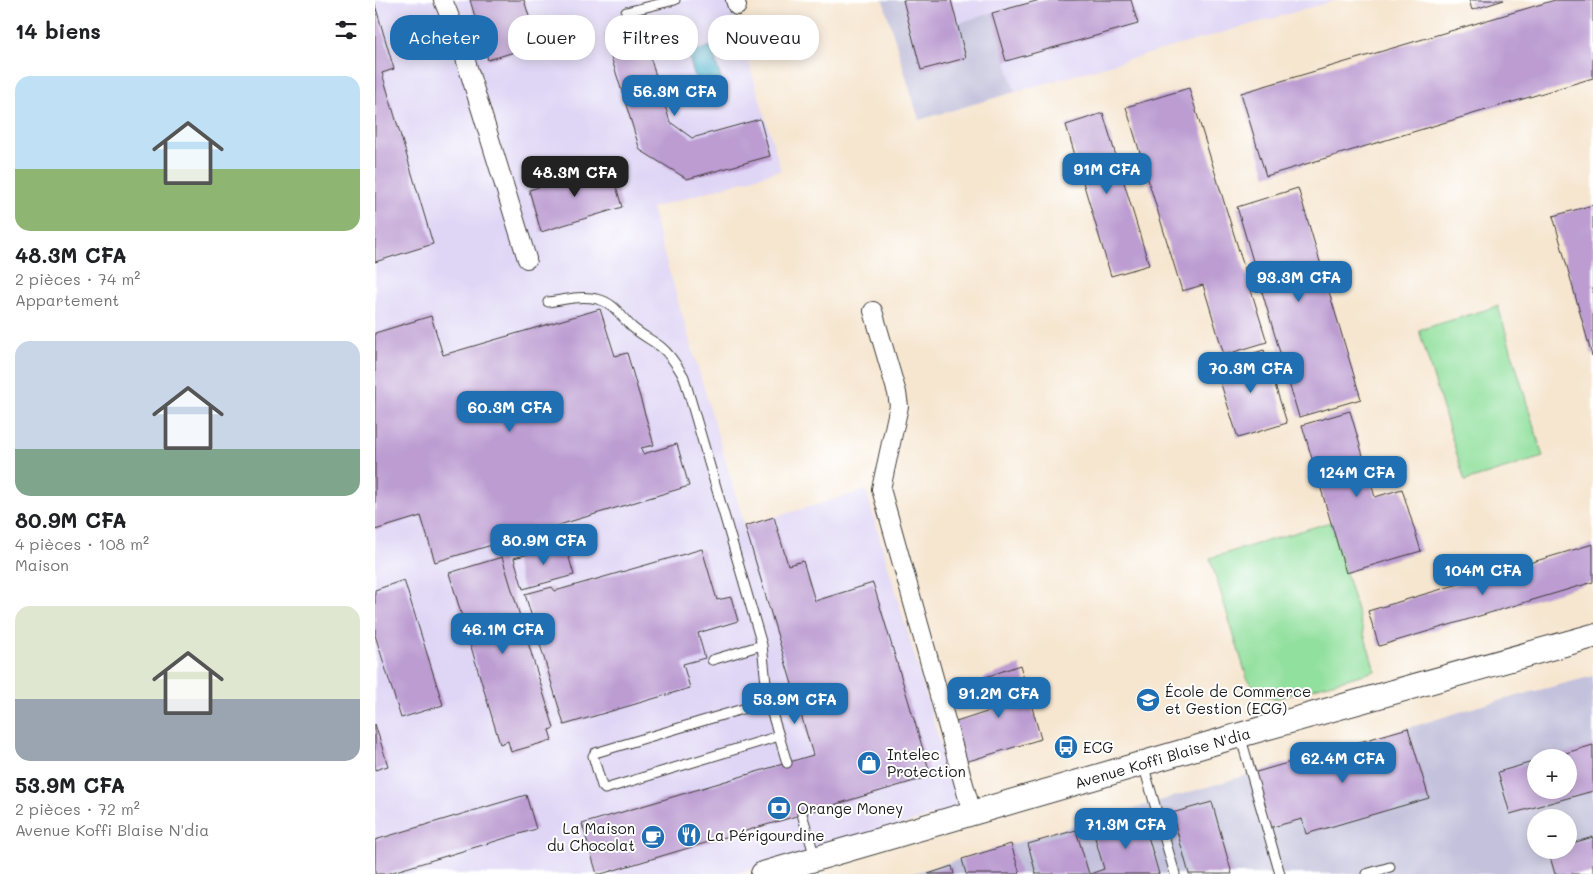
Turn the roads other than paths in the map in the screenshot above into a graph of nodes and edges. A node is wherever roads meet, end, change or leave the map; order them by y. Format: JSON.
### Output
{"nodes":[{"id":1,"x":443,"y":0,"type":"edge"},
{"id":2,"x":675,"y":0,"type":"edge"},
{"id":3,"x":626,"y":12,"type":"dead end"},
{"id":4,"x":527,"y":259,"type":"dead end"},
{"id":5,"x":547,"y":302,"type":"dead end"},
{"id":6,"x":873,"y":311,"type":"dead end"},
{"id":7,"x":1593,"y":636,"type":"edge"},
{"id":8,"x":762,"y":645,"type":"junction"},
{"id":9,"x":712,"y":660,"type":"dead end"},
{"id":10,"x":768,"y":702,"type":"junction"},
{"id":11,"x":1240,"y":735,"type":"junction"},
{"id":12,"x":779,"y":736,"type":"junction"},
{"id":13,"x":787,"y":763,"type":"dead end"},
{"id":14,"x":1143,"y":763,"type":"junction"},
{"id":15,"x":972,"y":813,"type":"junction"},
{"id":16,"x":802,"y":814,"type":"dead end"},
{"id":17,"x":815,"y":859,"type":"junction"},
{"id":18,"x":1390,"y":867,"type":"dead end"},
{"id":19,"x":763,"y":874,"type":"edge"},
{"id":20,"x":1175,"y":874,"type":"edge"},
{"id":21,"x":1280,"y":874,"type":"edge"},
{"id":22,"x":1366,"y":874,"type":"edge"}],
"edges":[{"from":1,"to":4,"type":"street"},
{"from":2,"to":3,"type":"lane"},
{"from":5,"to":8,"type":"lane"},
{"from":6,"to":15,"type":"street"},
{"from":7,"to":11,"type":"street","name":"Avenue Koffi Blaise N'dia"},
{"from":8,"to":9,"type":"lane"},
{"from":8,"to":10,"type":"lane"},
{"from":10,"to":12,"type":"lane"},
{"from":10,"to":12,"type":"lane"},
{"from":11,"to":14,"type":"street","name":"Avenue Koffi Blaise N'dia"},
{"from":11,"to":21,"type":"lane"},
{"from":12,"to":13,"type":"lane"},
{"from":14,"to":15,"type":"street","name":"Avenue Koffi Blaise N'dia"},
{"from":14,"to":20,"type":"lane"},
{"from":15,"to":17,"type":"street","name":"Avenue Koffi Blaise N'dia"},
{"from":16,"to":17,"type":"lane"},
{"from":17,"to":19,"type":"street","name":"Avenue Koffi Blaise N'dia"},
{"from":18,"to":22,"type":"lane"}]}
